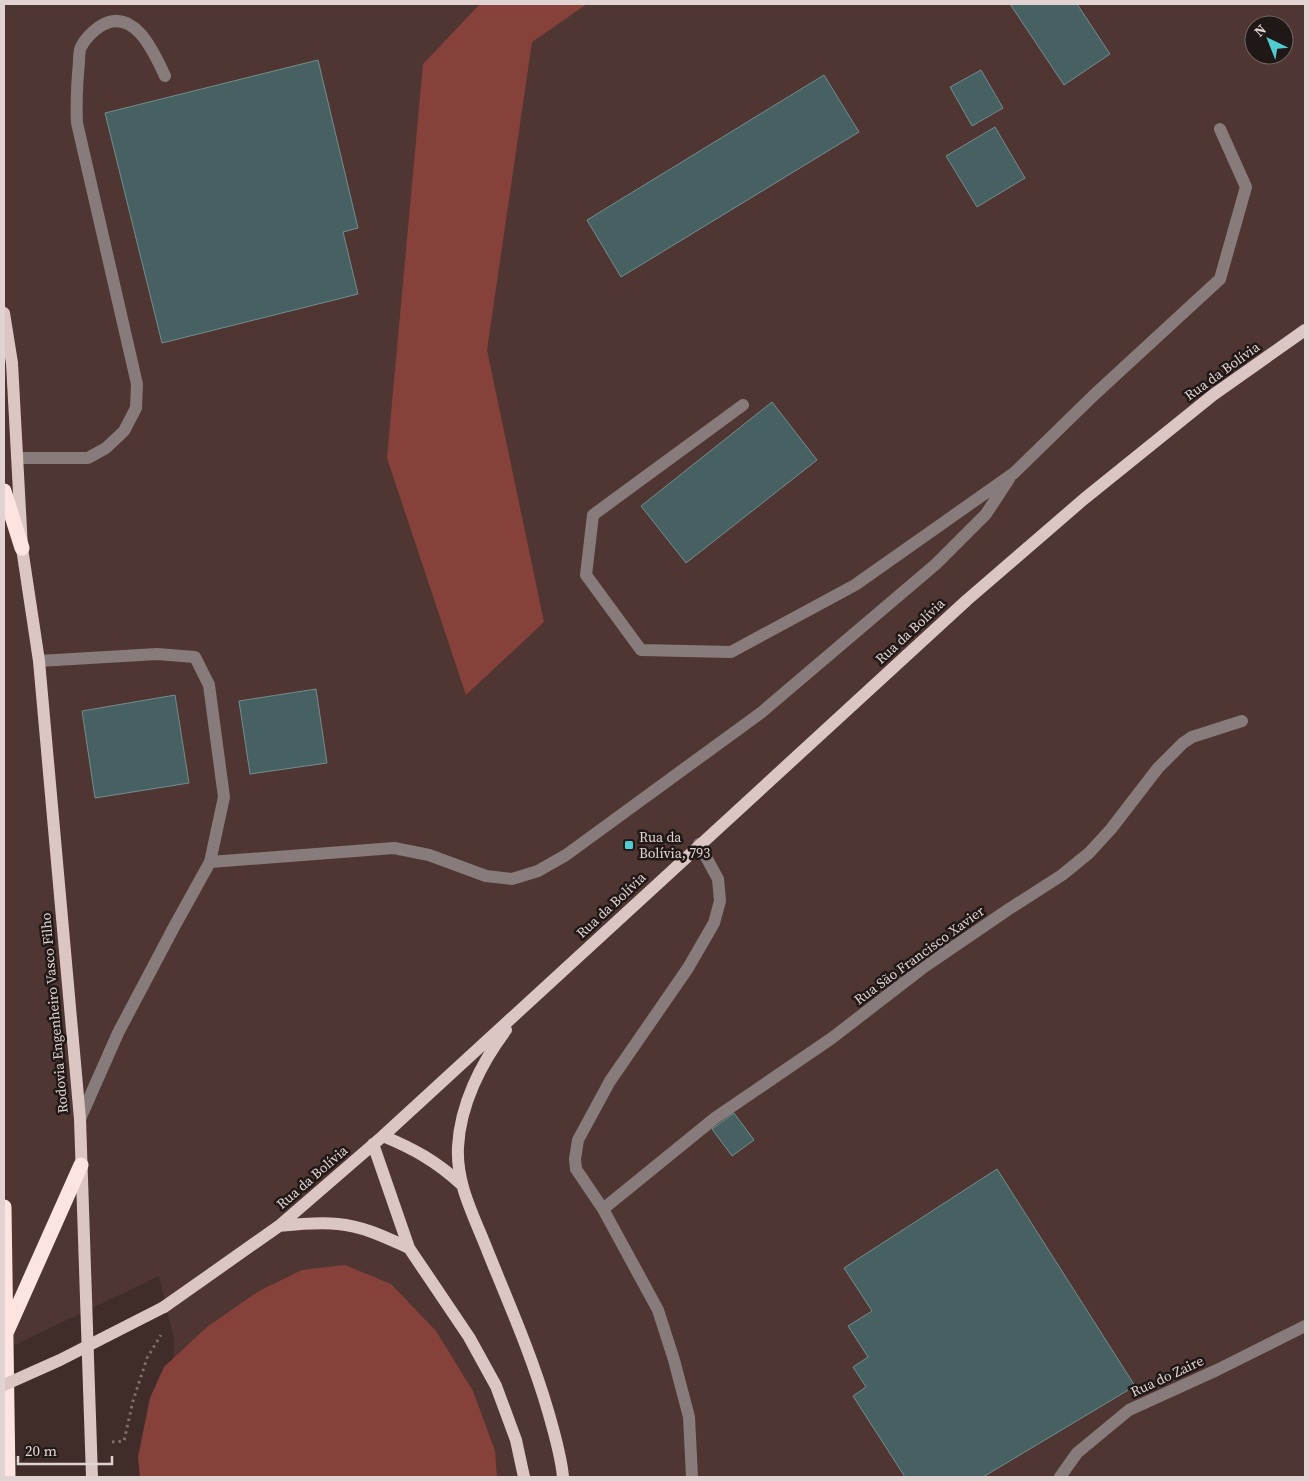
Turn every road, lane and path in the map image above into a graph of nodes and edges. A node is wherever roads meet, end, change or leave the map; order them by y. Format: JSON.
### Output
{"nodes":[{"id":1,"x":165,"y":76,"type":"dead end"},
{"id":2,"x":1220,"y":128,"type":"dead end"},
{"id":3,"x":4,"y":313,"type":"edge"},
{"id":4,"x":1305,"y":330,"type":"edge"},
{"id":5,"x":743,"y":405,"type":"dead end"},
{"id":6,"x":18,"y":458,"type":"junction"},
{"id":7,"x":1014,"y":473,"type":"junction"},
{"id":8,"x":4,"y":491,"type":"edge"},
{"id":9,"x":22,"y":548,"type":"junction"},
{"id":10,"x":39,"y":661,"type":"junction"},
{"id":11,"x":1242,"y":721,"type":"dead end"},
{"id":12,"x":699,"y":844,"type":"junction"},
{"id":13,"x":210,"y":862,"type":"junction"},
{"id":14,"x":524,"y":1006,"type":"junction"},
{"id":15,"x":80,"y":1119,"type":"junction"},
{"id":16,"x":383,"y":1136,"type":"junction"},
{"id":17,"x":373,"y":1144,"type":"junction"},
{"id":18,"x":81,"y":1165,"type":"junction"},
{"id":19,"x":461,"y":1184,"type":"junction"},
{"id":20,"x":4,"y":1208,"type":"edge"},
{"id":21,"x":603,"y":1209,"type":"junction"},
{"id":22,"x":280,"y":1226,"type":"junction"},
{"id":23,"x":409,"y":1248,"type":"junction"},
{"id":24,"x":1305,"y":1326,"type":"edge"},
{"id":25,"x":163,"y":1331,"type":"dead end"},
{"id":26,"x":6,"y":1335,"type":"junction"},
{"id":27,"x":4,"y":1385,"type":"edge"},
{"id":28,"x":124,"y":1441,"type":"dead end"},
{"id":29,"x":8,"y":1477,"type":"edge"},
{"id":30,"x":92,"y":1477,"type":"edge"},
{"id":31,"x":524,"y":1477,"type":"edge"},
{"id":32,"x":563,"y":1477,"type":"edge"},
{"id":33,"x":692,"y":1477,"type":"edge"},
{"id":34,"x":1060,"y":1477,"type":"edge"}],
"edges":[{"from":1,"to":6,"type":"street"},
{"from":2,"to":7,"type":"street"},
{"from":3,"to":6,"type":"main road","name":"Rodovia Engenheiro Vasco Filho"},
{"from":4,"to":12,"type":"main road","name":"Rua da Bolívia"},
{"from":5,"to":7,"type":"street"},
{"from":6,"to":9,"type":"main road","name":"Rodovia Engenheiro Vasco Filho"},
{"from":7,"to":13,"type":"street"},
{"from":8,"to":9,"type":"highway"},
{"from":9,"to":10,"type":"main road","name":"Rodovia Engenheiro Vasco Filho"},
{"from":10,"to":13,"type":"street"},
{"from":10,"to":15,"type":"main road","name":"Rodovia Engenheiro Vasco Filho"},
{"from":11,"to":21,"type":"street","name":"Rua São Francisco Xavier"},
{"from":12,"to":14,"type":"main road","name":"Rua da Bolívia"},
{"from":12,"to":21,"type":"street"},
{"from":13,"to":15,"type":"street"},
{"from":14,"to":16,"type":"main road","name":"Rua da Bolívia"},
{"from":14,"to":19,"type":"main road"},
{"from":15,"to":18,"type":"main road","name":"Rodovia Engenheiro Vasco Filho"},
{"from":16,"to":17,"type":"main road","name":"Rua da Bolívia"},
{"from":16,"to":19,"type":"main road"},
{"from":17,"to":22,"type":"main road","name":"Rua da Bolívia"},
{"from":17,"to":23,"type":"main road"},
{"from":18,"to":26,"type":"highway"},
{"from":18,"to":30,"type":"main road","name":"Rodovia Engenheiro Vasco Filho"},
{"from":19,"to":32,"type":"main road"},
{"from":20,"to":26,"type":"highway"},
{"from":21,"to":33,"type":"street"},
{"from":22,"to":23,"type":"main road"},
{"from":22,"to":27,"type":"main road","name":"Rua da Bolívia","bridge":true},
{"from":23,"to":31,"type":"main road"},
{"from":24,"to":34,"type":"street","name":"Rua do Zaire"},
{"from":25,"to":28,"type":"path"},
{"from":26,"to":29,"type":"highway"}]}
